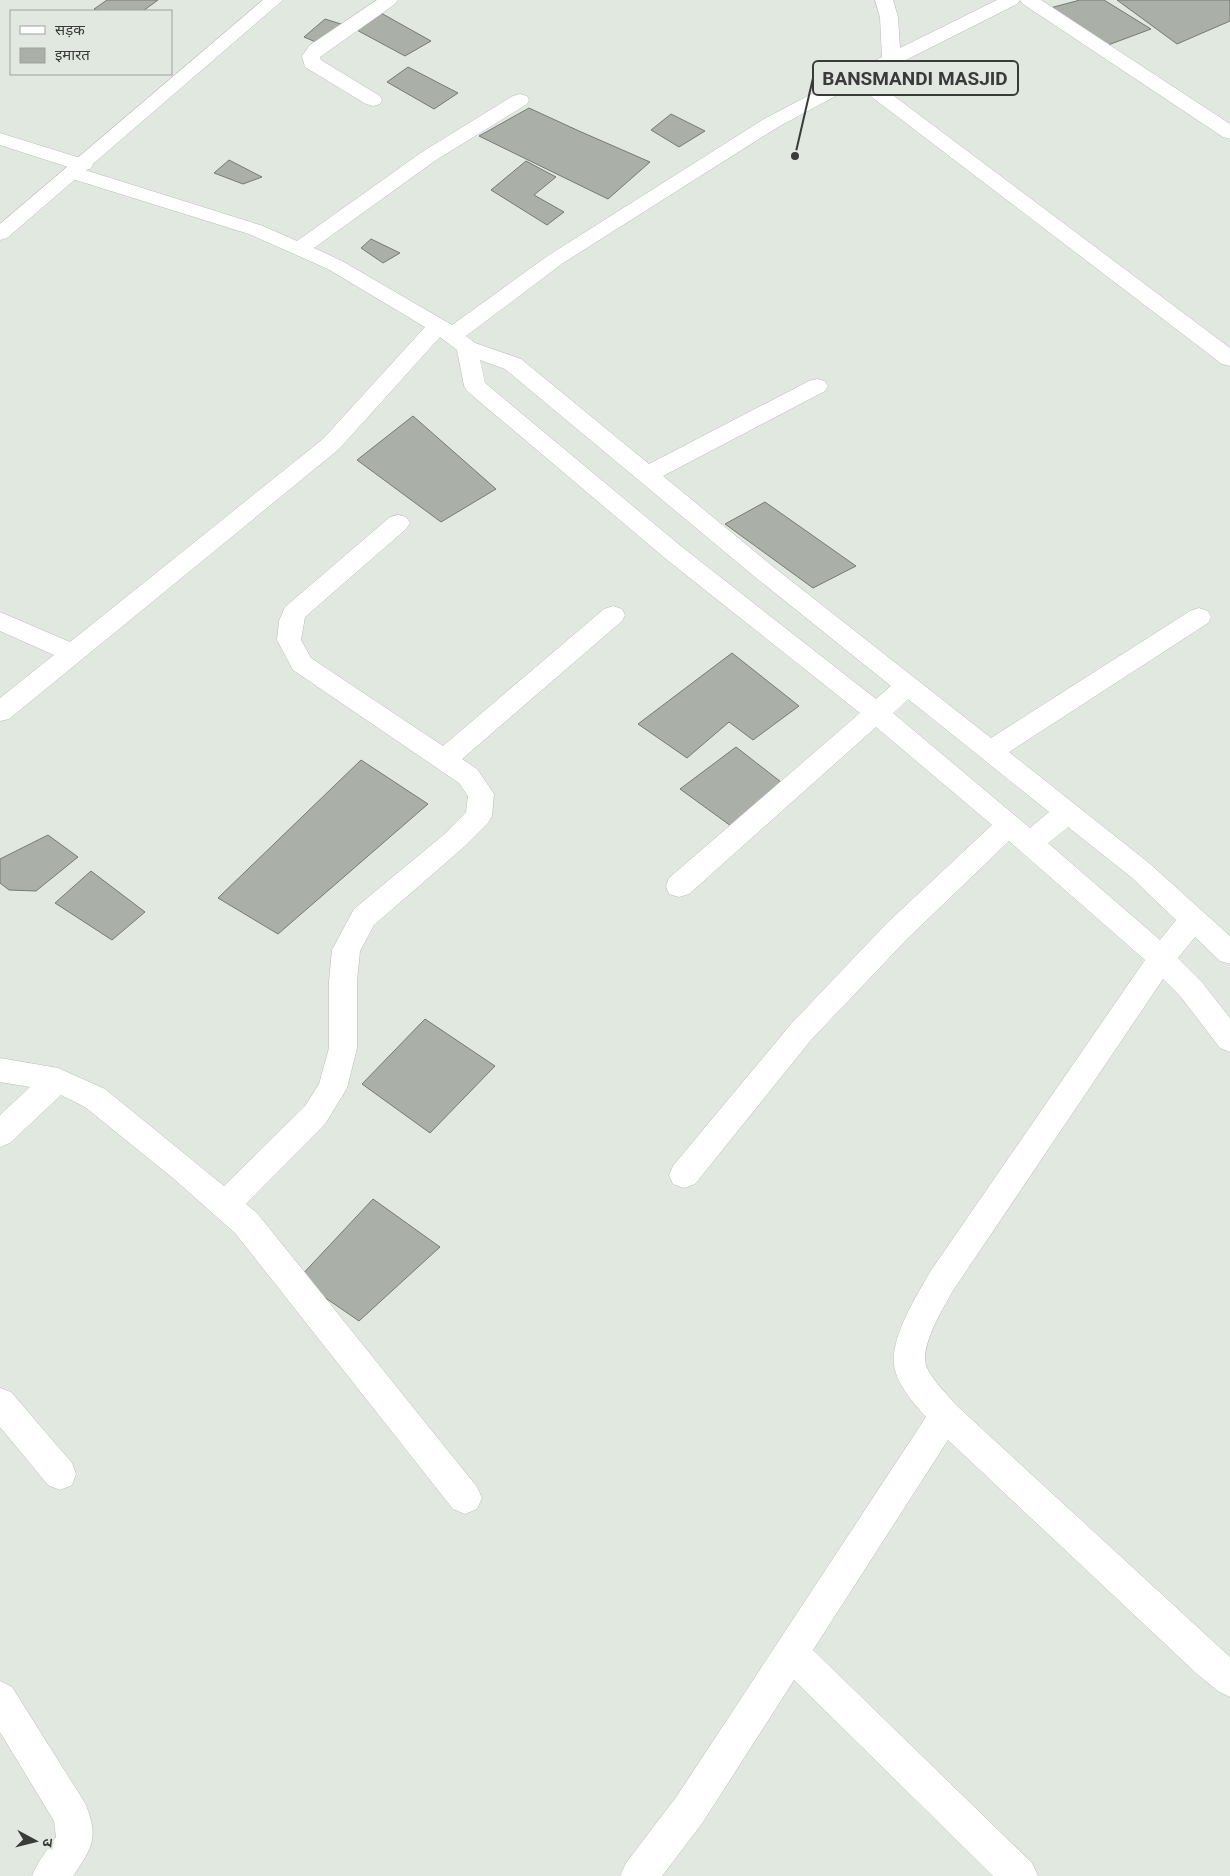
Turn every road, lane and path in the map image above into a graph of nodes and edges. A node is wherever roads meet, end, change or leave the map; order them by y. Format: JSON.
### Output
{"nodes":[{"id":1,"x":274,"y":0,"type":"edge"},
{"id":2,"x":389,"y":0,"type":"edge"},
{"id":3,"x":884,"y":0,"type":"edge"},
{"id":4,"x":1011,"y":0,"type":"edge"},
{"id":5,"x":1029,"y":0,"type":"edge"},
{"id":6,"x":891,"y":58,"type":"junction"},
{"id":7,"x":857,"y":77,"type":"junction"},
{"id":8,"x":373,"y":100,"type":"dead end"},
{"id":9,"x":520,"y":100,"type":"dead end"},
{"id":10,"x":1230,"y":133,"type":"edge"},
{"id":11,"x":0,"y":139,"type":"edge"},
{"id":12,"x":78,"y":169,"type":"junction"},
{"id":13,"x":0,"y":234,"type":"edge"},
{"id":14,"x":299,"y":249,"type":"junction"},
{"id":15,"x":452,"y":336,"type":"junction"},
{"id":16,"x":1230,"y":359,"type":"edge"},
{"id":17,"x":817,"y":386,"type":"dead end"},
{"id":18,"x":648,"y":475,"type":"junction"},
{"id":19,"x":398,"y":523,"type":"dead end"},
{"id":20,"x":613,"y":615,"type":"dead end"},
{"id":21,"x":1199,"y":617,"type":"dead end"},
{"id":22,"x":0,"y":620,"type":"edge"},
{"id":23,"x":73,"y":653,"type":"junction"},
{"id":24,"x":908,"y":686,"type":"junction"},
{"id":25,"x":0,"y":712,"type":"edge"},
{"id":26,"x":876,"y":713,"type":"junction"},
{"id":27,"x":990,"y":751,"type":"junction"},
{"id":28,"x":444,"y":760,"type":"junction"},
{"id":29,"x":1067,"y":813,"type":"junction"},
{"id":30,"x":1019,"y":834,"type":"junction"},
{"id":31,"x":679,"y":886,"type":"dead end"},
{"id":32,"x":1193,"y":919,"type":"junction"},
{"id":33,"x":1230,"y":953,"type":"edge"},
{"id":34,"x":1161,"y":959,"type":"junction"},
{"id":35,"x":1230,"y":1040,"type":"edge"},
{"id":36,"x":0,"y":1070,"type":"edge"},
{"id":37,"x":58,"y":1080,"type":"junction"},
{"id":38,"x":0,"y":1134,"type":"edge"},
{"id":39,"x":684,"y":1175,"type":"dead end"},
{"id":40,"x":225,"y":1205,"type":"junction"},
{"id":41,"x":0,"y":1403,"type":"edge"},
{"id":42,"x":945,"y":1416,"type":"junction"},
{"id":43,"x":60,"y":1474,"type":"dead end"},
{"id":44,"x":465,"y":1498,"type":"dead end"},
{"id":45,"x":791,"y":1653,"type":"junction"},
{"id":46,"x":1230,"y":1679,"type":"edge"},
{"id":47,"x":0,"y":1699,"type":"edge"},
{"id":48,"x":51,"y":1876,"type":"edge"},
{"id":49,"x":639,"y":1876,"type":"edge"},
{"id":50,"x":1019,"y":1876,"type":"edge"}],
"edges":[{"from":1,"to":12,"type":"street"},
{"from":2,"to":8,"type":"street"},
{"from":3,"to":6,"type":"street"},
{"from":4,"to":6,"type":"street"},
{"from":5,"to":10,"type":"street"},
{"from":6,"to":7,"type":"street"},
{"from":7,"to":15,"type":"street"},
{"from":7,"to":16,"type":"street"},
{"from":9,"to":14,"type":"street"},
{"from":11,"to":12,"type":"street"},
{"from":12,"to":13,"type":"street"},
{"from":12,"to":14,"type":"street"},
{"from":14,"to":15,"type":"street"},
{"from":15,"to":18,"type":"street"},
{"from":15,"to":23,"type":"street"},
{"from":15,"to":26,"type":"street"},
{"from":17,"to":18,"type":"street"},
{"from":18,"to":24,"type":"street"},
{"from":19,"to":28,"type":"street"},
{"from":20,"to":28,"type":"street"},
{"from":21,"to":27,"type":"street"},
{"from":22,"to":23,"type":"street"},
{"from":23,"to":25,"type":"street"},
{"from":24,"to":26,"type":"street"},
{"from":24,"to":27,"type":"street"},
{"from":26,"to":30,"type":"street"},
{"from":26,"to":31,"type":"street"},
{"from":27,"to":29,"type":"street"},
{"from":28,"to":40,"type":"street"},
{"from":29,"to":30,"type":"street"},
{"from":29,"to":32,"type":"street"},
{"from":30,"to":34,"type":"street"},
{"from":30,"to":39,"type":"street"},
{"from":32,"to":33,"type":"street"},
{"from":32,"to":34,"type":"street"},
{"from":34,"to":35,"type":"street"},
{"from":34,"to":42,"type":"street"},
{"from":36,"to":37,"type":"street"},
{"from":37,"to":38,"type":"street"},
{"from":37,"to":40,"type":"street"},
{"from":40,"to":44,"type":"street"},
{"from":41,"to":43,"type":"street"},
{"from":42,"to":45,"type":"street"},
{"from":42,"to":46,"type":"street"},
{"from":45,"to":49,"type":"street"},
{"from":45,"to":50,"type":"street"},
{"from":47,"to":48,"type":"street"}]}
